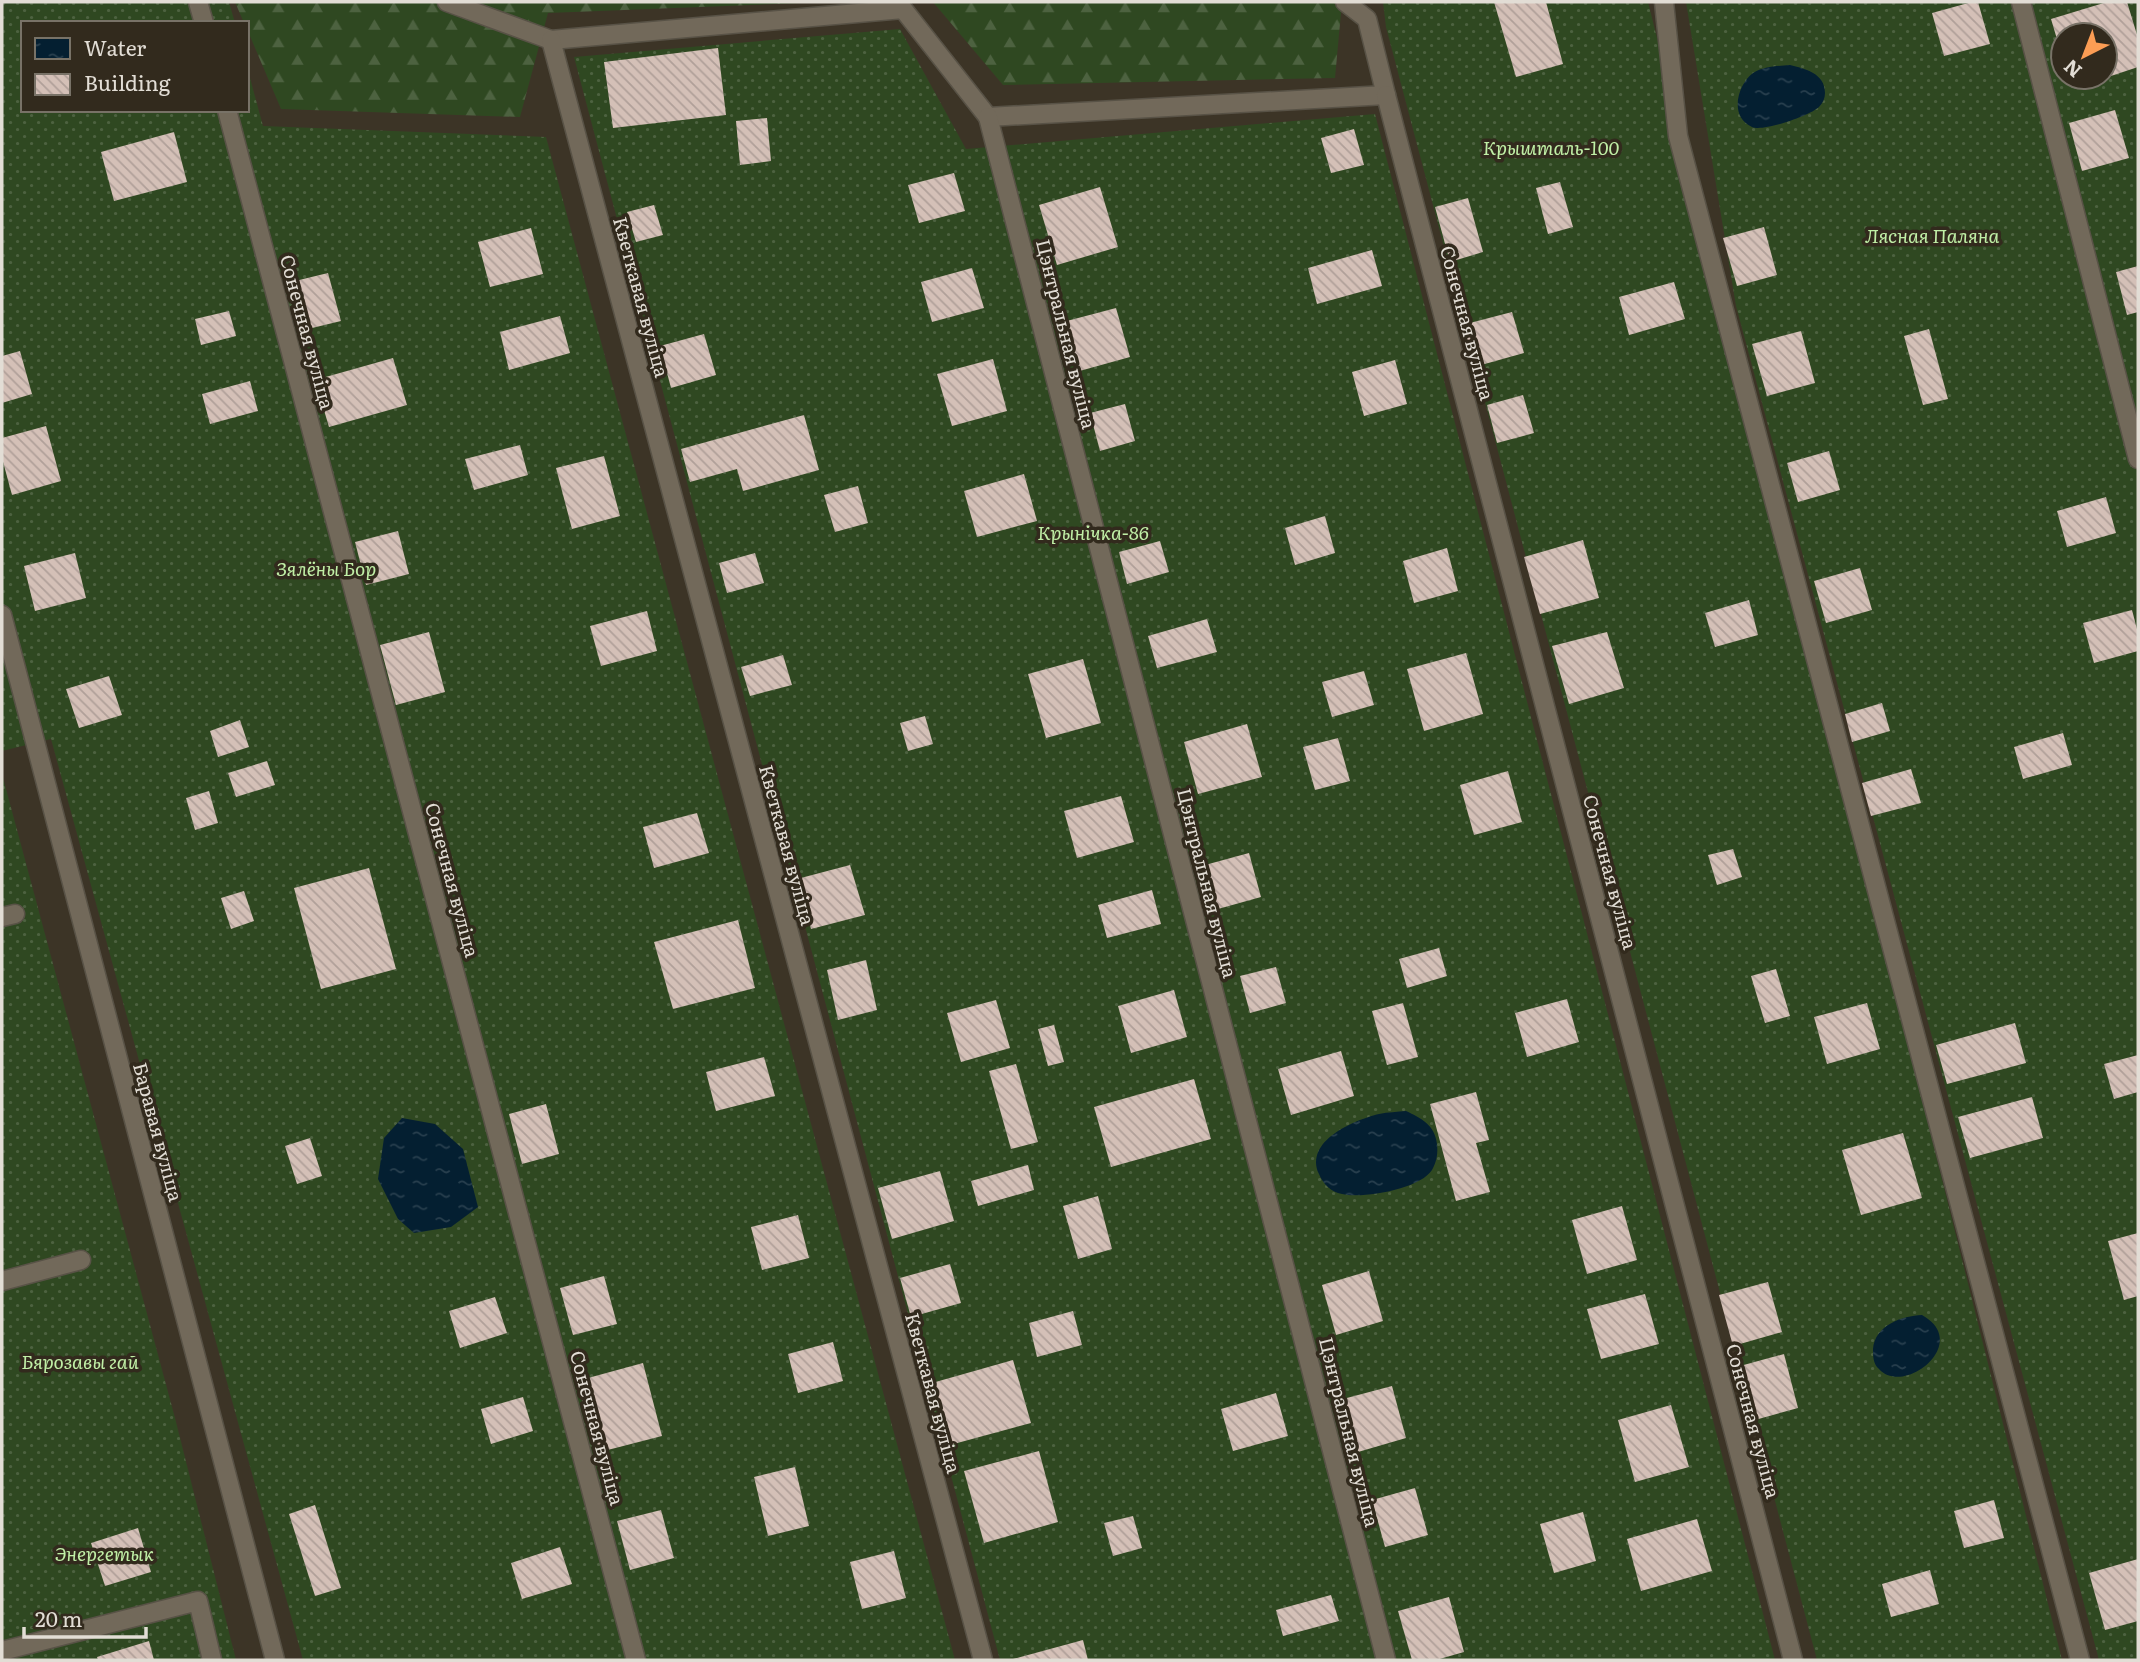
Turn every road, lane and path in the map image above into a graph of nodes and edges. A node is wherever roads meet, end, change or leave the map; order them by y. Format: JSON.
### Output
{"nodes":[{"id":1,"x":198,"y":2,"type":"edge"},
{"id":2,"x":447,"y":2,"type":"edge"},
{"id":3,"x":1345,"y":2,"type":"edge"},
{"id":4,"x":1664,"y":2,"type":"edge"},
{"id":5,"x":2021,"y":2,"type":"edge"},
{"id":6,"x":908,"y":6,"type":"edge"},
{"id":7,"x":203,"y":21,"type":"edge"},
{"id":8,"x":551,"y":40,"type":"junction"},
{"id":9,"x":1386,"y":94,"type":"junction"},
{"id":10,"x":228,"y":112,"type":"edge"},
{"id":11,"x":988,"y":117,"type":"junction"},
{"id":12,"x":2138,"y":459,"type":"edge"},
{"id":13,"x":2,"y":615,"type":"edge"},
{"id":14,"x":81,"y":1260,"type":"dead end"},
{"id":15,"x":2,"y":1281,"type":"edge"},
{"id":16,"x":2,"y":1651,"type":"edge"},
{"id":17,"x":212,"y":1660,"type":"edge"},
{"id":18,"x":275,"y":1660,"type":"edge"},
{"id":19,"x":636,"y":1660,"type":"edge"},
{"id":20,"x":983,"y":1660,"type":"edge"},
{"id":21,"x":1386,"y":1660,"type":"edge"},
{"id":22,"x":1793,"y":1660,"type":"edge"},
{"id":23,"x":2080,"y":1660,"type":"edge"}],
"edges":[{"from":1,"to":7,"type":"lane"},
{"from":2,"to":8,"type":"lane"},
{"from":3,"to":9,"type":"lane","name":"Сонечная вуліца"},
{"from":4,"to":23,"type":"lane"},
{"from":5,"to":12,"type":"lane"},
{"from":6,"to":8,"type":"lane"},
{"from":6,"to":11,"type":"lane"},
{"from":8,"to":20,"type":"lane","name":"Кветкавая вуліца"},
{"from":9,"to":11,"type":"lane"},
{"from":9,"to":22,"type":"lane","name":"Сонечная вуліца"},
{"from":10,"to":19,"type":"lane","name":"Сонечная вуліца"},
{"from":11,"to":21,"type":"lane","name":"Цэнтральная вуліца"},
{"from":13,"to":18,"type":"lane","name":"Баравая вуліца"},
{"from":14,"to":15,"type":"lane"},
{"from":16,"to":17,"type":"lane"}]}
